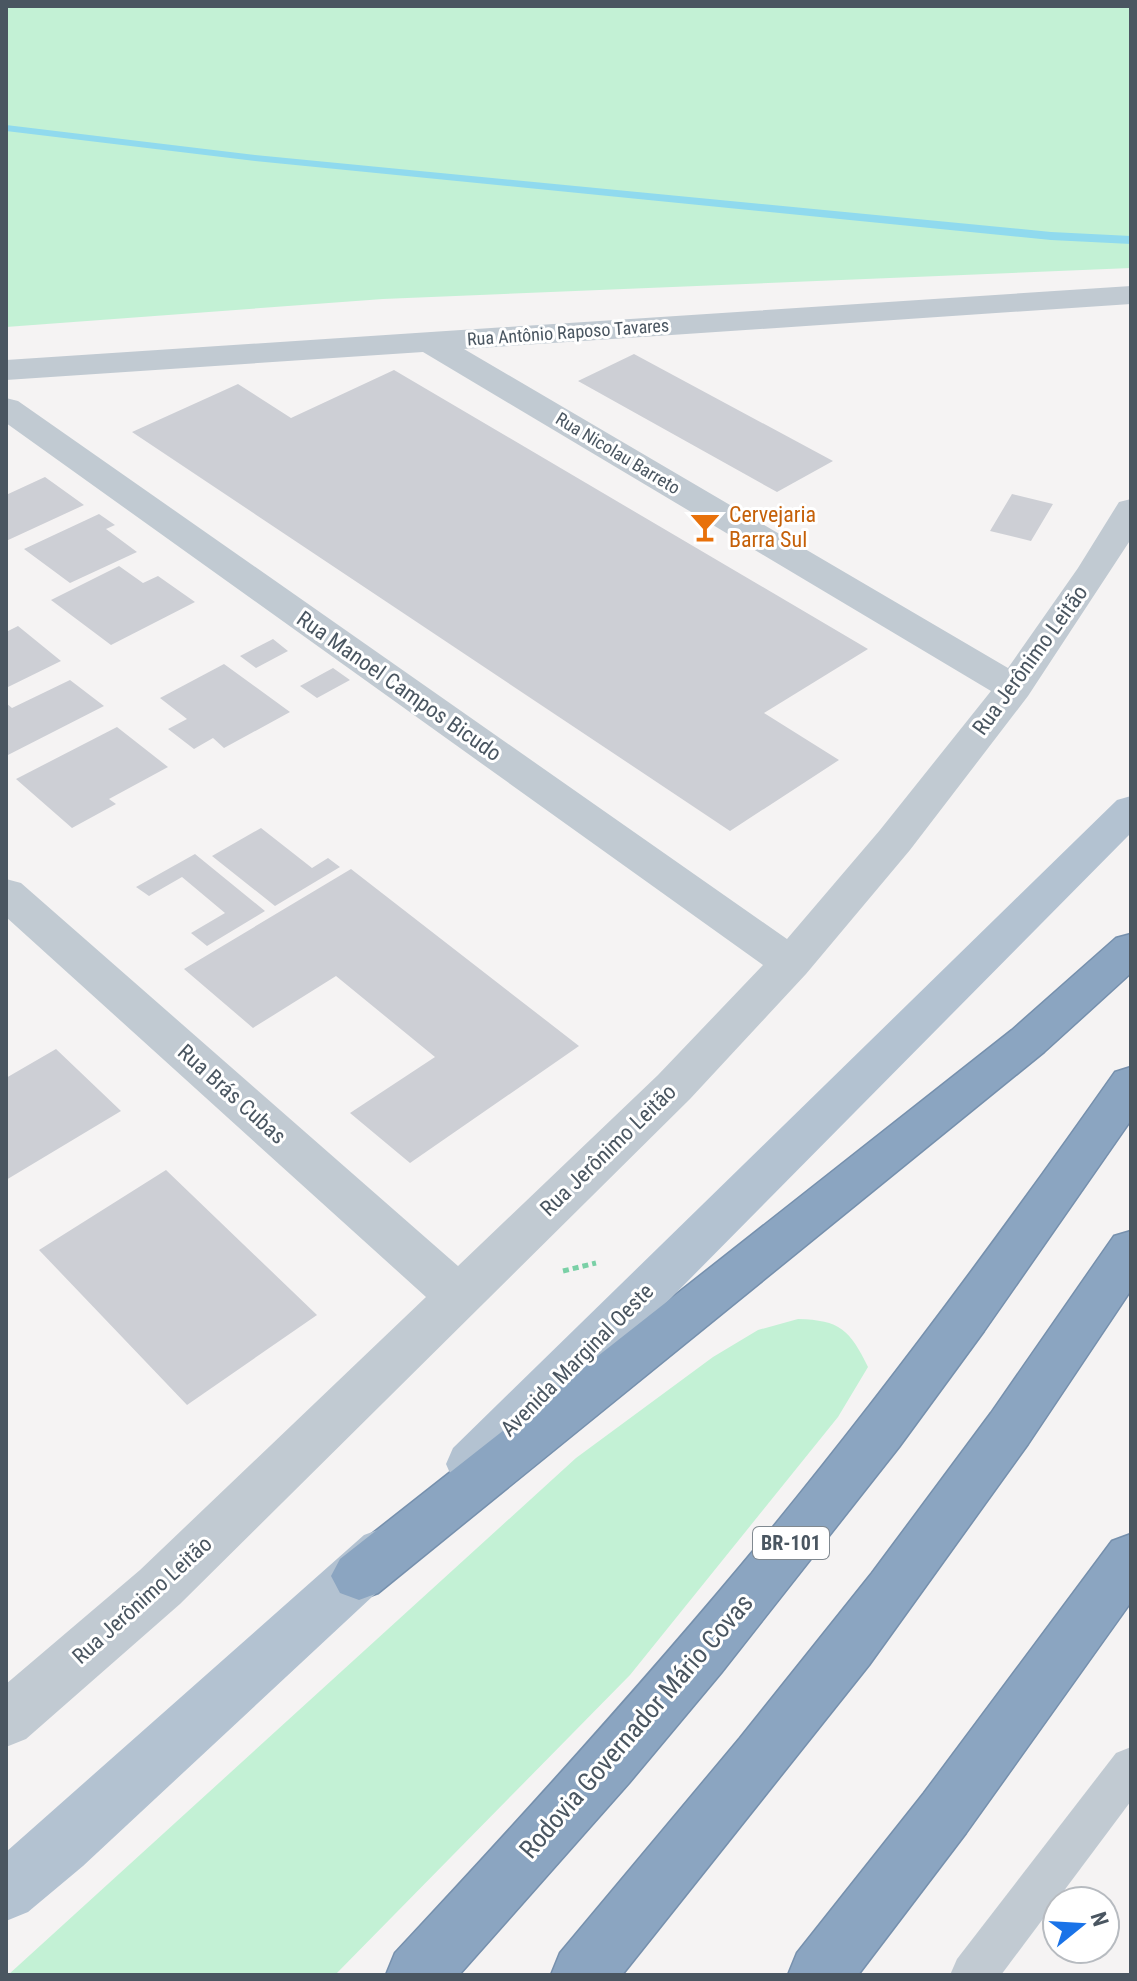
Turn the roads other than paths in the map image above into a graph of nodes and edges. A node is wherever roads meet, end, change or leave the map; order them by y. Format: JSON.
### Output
{"nodes":[{"id":1,"x":1131,"y":295,"type":"edge"},
{"id":2,"x":428,"y":341,"type":"junction"},
{"id":3,"x":6,"y":370,"type":"edge"},
{"id":4,"x":6,"y":408,"type":"edge"},
{"id":5,"x":1131,"y":509,"type":"edge"},
{"id":6,"x":1014,"y":688,"type":"junction"},
{"id":7,"x":1131,"y":809,"type":"edge"},
{"id":8,"x":6,"y":893,"type":"edge"},
{"id":9,"x":1131,"y":949,"type":"edge"},
{"id":10,"x":791,"y":963,"type":"junction"},
{"id":11,"x":1131,"y":1084,"type":"edge"},
{"id":12,"x":1131,"y":1250,"type":"edge"},
{"id":13,"x":458,"y":1296,"type":"junction"},
{"id":14,"x":1131,"y":1558,"type":"edge"},
{"id":15,"x":359,"y":1576,"type":"junction"},
{"id":16,"x":6,"y":1720,"type":"edge"},
{"id":17,"x":1131,"y":1767,"type":"edge"},
{"id":18,"x":6,"y":1891,"type":"edge"},
{"id":19,"x":417,"y":1975,"type":"edge"},
{"id":20,"x":582,"y":1975,"type":"edge"},
{"id":21,"x":819,"y":1975,"type":"edge"},
{"id":22,"x":973,"y":1975,"type":"edge"}],
"edges":[{"from":1,"to":2,"type":"street","name":"Rua Antônio Raposo Tavares"},
{"from":2,"to":3,"type":"street","name":"Rua Antônio Raposo Tavares"},
{"from":2,"to":6,"type":"street","name":"Rua Nicolau Barreto"},
{"from":4,"to":10,"type":"street","name":"Rua Manoel Campos Bicudo"},
{"from":5,"to":6,"type":"street","name":"Rua Jerônimo Leitão"},
{"from":6,"to":10,"type":"street","name":"Rua Jerônimo Leitão"},
{"from":7,"to":15,"type":"main road","name":"Avenida Marginal Oeste"},
{"from":8,"to":13,"type":"street","name":"Rua Brás Cubas"},
{"from":9,"to":15,"type":"highway"},
{"from":10,"to":13,"type":"street","name":"Rua Jerônimo Leitão"},
{"from":11,"to":19,"type":"highway","name":"Rodovia Governador Mário Covas","number":"BR-101"},
{"from":12,"to":20,"type":"highway"},
{"from":13,"to":16,"type":"street","name":"Rua Jerônimo Leitão"},
{"from":14,"to":21,"type":"highway"},
{"from":15,"to":18,"type":"main road","name":"Avenida Marginal Oeste"},
{"from":17,"to":22,"type":"lane"}]}
